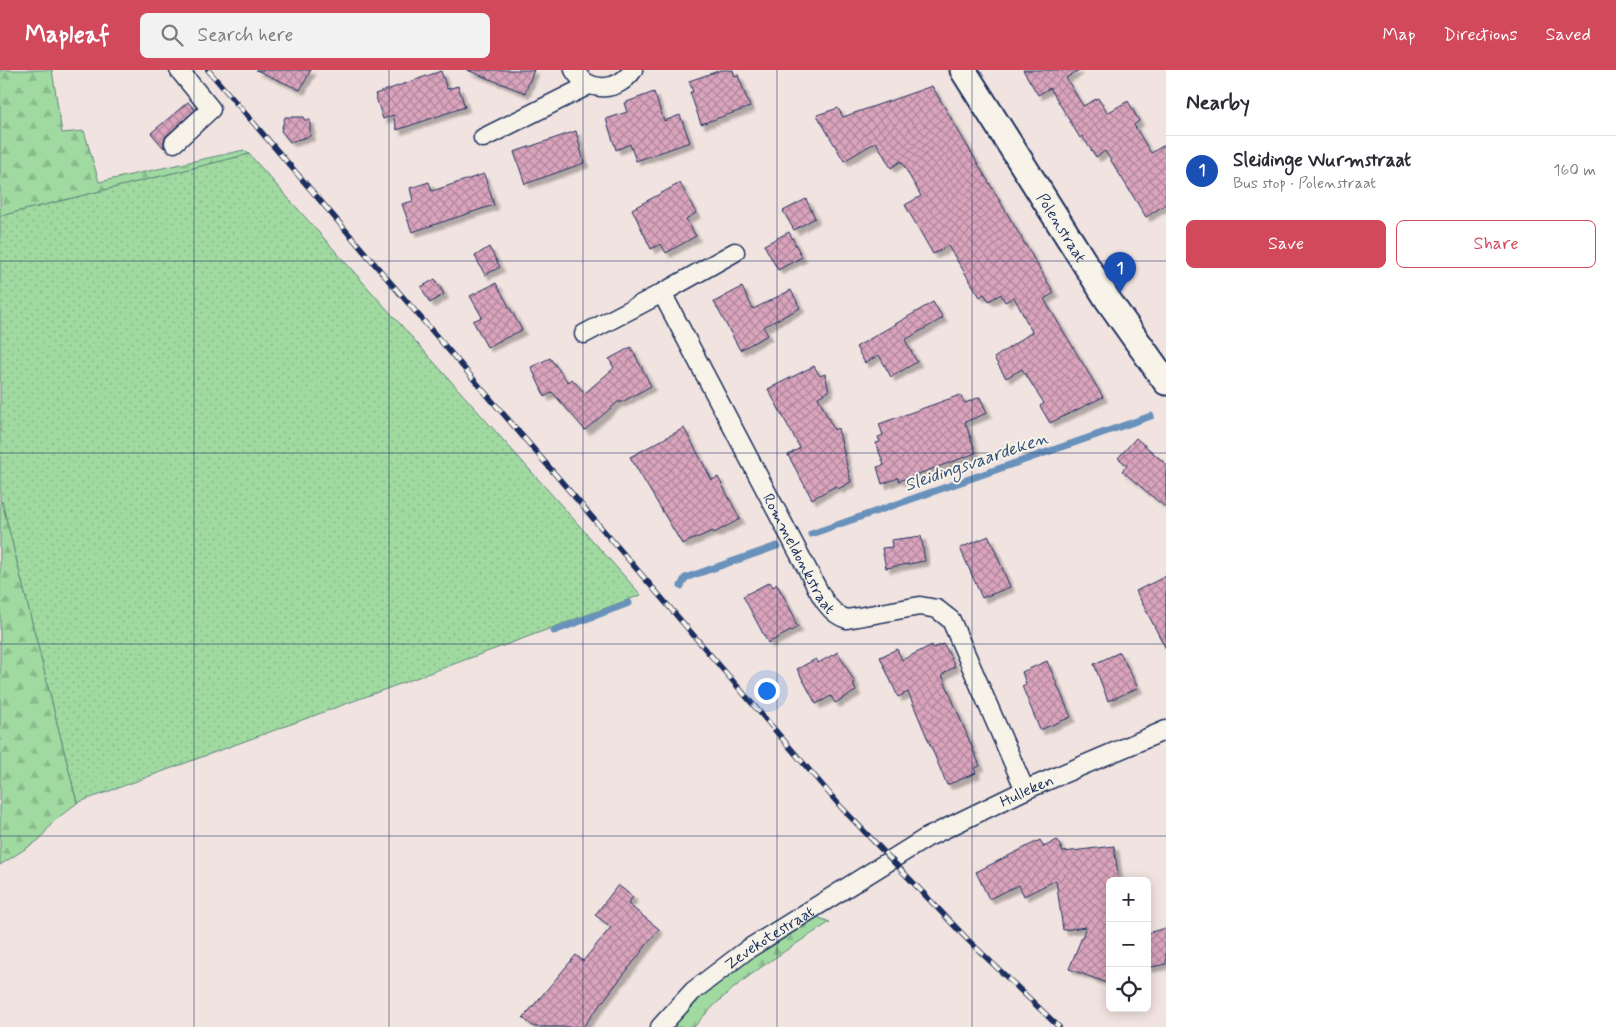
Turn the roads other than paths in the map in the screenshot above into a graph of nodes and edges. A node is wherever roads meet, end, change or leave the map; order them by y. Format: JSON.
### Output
{"nodes":[{"id":1,"x":179,"y":70,"type":"edge"},
{"id":2,"x":574,"y":70,"type":"edge"},
{"id":3,"x":633,"y":70,"type":"edge"},
{"id":4,"x":963,"y":70,"type":"edge"},
{"id":5,"x":588,"y":84,"type":"junction"},
{"id":6,"x":483,"y":138,"type":"dead end"},
{"id":7,"x":174,"y":143,"type":"dead end"},
{"id":8,"x":735,"y":252,"type":"dead end"},
{"id":9,"x":662,"y":293,"type":"junction"},
{"id":10,"x":584,"y":334,"type":"dead end"},
{"id":11,"x":1166,"y":382,"type":"edge"},
{"id":12,"x":1166,"y":730,"type":"edge"},
{"id":13,"x":1025,"y":790,"type":"junction"},
{"id":14,"x":889,"y":860,"type":"joint"},
{"id":15,"x":660,"y":1027,"type":"edge"}],
"edges":[{"from":1,"to":7,"type":"street"},
{"from":2,"to":5,"type":"street"},
{"from":3,"to":5,"type":"street"},
{"from":4,"to":11,"type":"main road","name":"Polenstraat"},
{"from":5,"to":6,"type":"street"},
{"from":8,"to":9,"type":"street"},
{"from":9,"to":10,"type":"street"},
{"from":9,"to":13,"type":"street","name":"Rommeldonkstraat"},
{"from":12,"to":13,"type":"street","name":"Hulleken"},
{"from":13,"to":14,"type":"street","name":"Hulleken"},
{"from":14,"to":15,"type":"street","name":"Zevekotestraat"}]}
